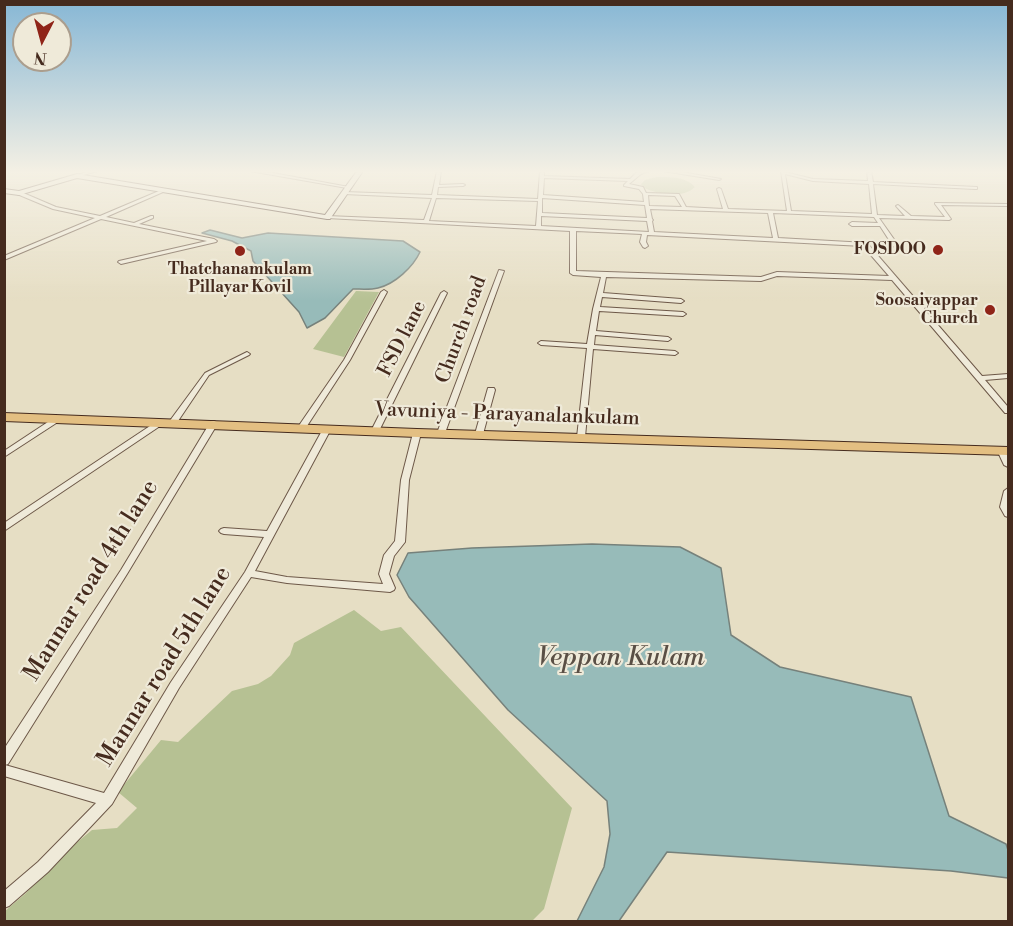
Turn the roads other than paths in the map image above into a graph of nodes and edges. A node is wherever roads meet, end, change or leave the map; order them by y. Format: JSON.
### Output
{"nodes":[{"id":1,"x":87,"y":214,"type":"edge"},
{"id":2,"x":108,"y":214,"type":"edge"},
{"id":3,"x":308,"y":214,"type":"edge"},
{"id":4,"x":329,"y":214,"type":"edge"},
{"id":5,"x":429,"y":214,"type":"edge"},
{"id":6,"x":540,"y":214,"type":"edge"},
{"id":7,"x":544,"y":214,"type":"edge"},
{"id":8,"x":649,"y":214,"type":"edge"},
{"id":9,"x":771,"y":214,"type":"edge"},
{"id":10,"x":831,"y":214,"type":"edge"},
{"id":11,"x":857,"y":214,"type":"edge"},
{"id":12,"x":906,"y":214,"type":"edge"},
{"id":13,"x":945,"y":214,"type":"edge"},
{"id":14,"x":875,"y":215,"type":"junction"},
{"id":15,"x":101,"y":217,"type":"junction"},
{"id":16,"x":327,"y":217,"type":"junction"},
{"id":17,"x":909,"y":217,"type":"junction"},
{"id":18,"x":152,"y":218,"type":"dead end"},
{"id":19,"x":651,"y":220,"type":"junction"},
{"id":20,"x":426,"y":222,"type":"junction"},
{"id":21,"x":135,"y":224,"type":"junction"},
{"id":22,"x":836,"y":224,"type":"dead end"},
{"id":23,"x":852,"y":224,"type":"dead end"},
{"id":24,"x":882,"y":225,"type":"junction"},
{"id":25,"x":538,"y":228,"type":"junction"},
{"id":26,"x":573,"y":230,"type":"junction"},
{"id":27,"x":645,"y":234,"type":"junction"},
{"id":28,"x":652,"y":234,"type":"junction"},
{"id":29,"x":776,"y":239,"type":"junction"},
{"id":30,"x":895,"y":245,"type":"dead end"},
{"id":31,"x":645,"y":246,"type":"dead end"},
{"id":32,"x":4,"y":258,"type":"edge"},
{"id":33,"x":121,"y":262,"type":"dead end"},
{"id":34,"x":501,"y":271,"type":"dead end"},
{"id":35,"x":603,"y":275,"type":"junction"},
{"id":36,"x":894,"y":278,"type":"junction"},
{"id":37,"x":384,"y":292,"type":"dead end"},
{"id":38,"x":444,"y":293,"type":"dead end"},
{"id":39,"x":599,"y":295,"type":"junction"},
{"id":40,"x":681,"y":301,"type":"dead end"},
{"id":41,"x":596,"y":309,"type":"junction"},
{"id":42,"x":683,"y":314,"type":"dead end"},
{"id":43,"x":592,"y":333,"type":"junction"},
{"id":44,"x":668,"y":339,"type":"dead end"},
{"id":45,"x":542,"y":343,"type":"dead end"},
{"id":46,"x":590,"y":348,"type":"junction"},
{"id":47,"x":675,"y":353,"type":"dead end"},
{"id":48,"x":247,"y":354,"type":"dead end"},
{"id":49,"x":1008,"y":376,"type":"edge"},
{"id":50,"x":980,"y":378,"type":"junction"},
{"id":51,"x":491,"y":390,"type":"dead end"},
{"id":52,"x":1008,"y":411,"type":"edge"},
{"id":53,"x":4,"y":417,"type":"edge"},
{"id":54,"x":60,"y":418,"type":"junction"},
{"id":55,"x":168,"y":422,"type":"junction"},
{"id":56,"x":214,"y":423,"type":"junction"},
{"id":57,"x":302,"y":427,"type":"junction"},
{"id":58,"x":327,"y":429,"type":"junction"},
{"id":59,"x":375,"y":431,"type":"junction"},
{"id":60,"x":417,"y":433,"type":"junction"},
{"id":61,"x":441,"y":433,"type":"junction"},
{"id":62,"x":479,"y":434,"type":"junction"},
{"id":63,"x":581,"y":437,"type":"junction"},
{"id":64,"x":1005,"y":451,"type":"edge"},
{"id":65,"x":4,"y":455,"type":"edge"},
{"id":66,"x":1008,"y":465,"type":"edge"},
{"id":67,"x":1008,"y":491,"type":"edge"},
{"id":68,"x":1007,"y":509,"type":"edge"},
{"id":69,"x":4,"y":528,"type":"edge"},
{"id":70,"x":224,"y":531,"type":"dead end"},
{"id":71,"x":270,"y":534,"type":"junction"},
{"id":72,"x":249,"y":573,"type":"junction"},
{"id":73,"x":4,"y":760,"type":"edge"},
{"id":74,"x":4,"y":770,"type":"edge"},
{"id":75,"x":107,"y":800,"type":"junction"},
{"id":76,"x":4,"y":901,"type":"edge"}],
"edges":[{"from":1,"to":15,"type":"street"},
{"from":2,"to":15,"type":"street"},
{"from":3,"to":16,"type":"street"},
{"from":4,"to":16,"type":"street"},
{"from":5,"to":20,"type":"street"},
{"from":6,"to":25,"type":"street"},
{"from":7,"to":19,"type":"street"},
{"from":8,"to":19,"type":"street"},
{"from":9,"to":29,"type":"street"},
{"from":10,"to":22,"type":"street"},
{"from":11,"to":14,"type":"street"},
{"from":12,"to":17,"type":"street"},
{"from":13,"to":17,"type":"street"},
{"from":14,"to":17,"type":"street"},
{"from":14,"to":24,"type":"street"},
{"from":15,"to":21,"type":"street"},
{"from":15,"to":32,"type":"street"},
{"from":16,"to":20,"type":"street"},
{"from":18,"to":21,"type":"street"},
{"from":19,"to":28,"type":"street"},
{"from":20,"to":25,"type":"street"},
{"from":21,"to":33,"type":"street"},
{"from":23,"to":24,"type":"street"},
{"from":24,"to":30,"type":"street"},
{"from":25,"to":26,"type":"street"},
{"from":26,"to":27,"type":"street"},
{"from":26,"to":35,"type":"street"},
{"from":27,"to":28,"type":"street"},
{"from":27,"to":31,"type":"street"},
{"from":28,"to":29,"type":"street"},
{"from":29,"to":36,"type":"street"},
{"from":34,"to":61,"type":"street","name":"Church road"},
{"from":35,"to":36,"type":"street"},
{"from":35,"to":39,"type":"street"},
{"from":36,"to":50,"type":"street"},
{"from":37,"to":57,"type":"street"},
{"from":38,"to":59,"type":"street","name":"FSD lane"},
{"from":39,"to":40,"type":"street"},
{"from":39,"to":41,"type":"street"},
{"from":41,"to":42,"type":"street"},
{"from":41,"to":43,"type":"street"},
{"from":43,"to":44,"type":"street"},
{"from":43,"to":46,"type":"street"},
{"from":45,"to":46,"type":"street"},
{"from":46,"to":47,"type":"street"},
{"from":46,"to":63,"type":"street"},
{"from":48,"to":55,"type":"street"},
{"from":49,"to":50,"type":"street"},
{"from":50,"to":52,"type":"street"},
{"from":51,"to":62,"type":"street"},
{"from":53,"to":54,"type":"highway","name":"Vavuniya - Parayanalankulam"},
{"from":54,"to":55,"type":"highway","name":"Vavuniya - Parayanalankulam"},
{"from":54,"to":65,"type":"street"},
{"from":55,"to":56,"type":"highway","name":"Vavuniya - Parayanalankulam"},
{"from":55,"to":69,"type":"street"},
{"from":56,"to":57,"type":"highway","name":"Vavuniya - Parayanalankulam"},
{"from":56,"to":73,"type":"street","name":"Mannar road 4th lane"},
{"from":57,"to":58,"type":"highway","name":"Vavuniya - Parayanalankulam"},
{"from":58,"to":59,"type":"highway","name":"Vavuniya - Parayanalankulam"},
{"from":58,"to":71,"type":"street","name":"Mannar road 5th lane"},
{"from":59,"to":60,"type":"highway","name":"Vavuniya - Parayanalankulam"},
{"from":60,"to":61,"type":"highway","name":"Vavuniya - Parayanalankulam"},
{"from":60,"to":72,"type":"street"},
{"from":61,"to":62,"type":"highway","name":"Vavuniya - Parayanalankulam"},
{"from":62,"to":63,"type":"highway","name":"Vavuniya - Parayanalankulam"},
{"from":63,"to":64,"type":"highway","name":"Vavuniya - Parayanalankulam"},
{"from":64,"to":66,"type":"street"},
{"from":67,"to":68,"type":"street"},
{"from":70,"to":71,"type":"street"},
{"from":71,"to":72,"type":"street","name":"Mannar road 5th lane"},
{"from":72,"to":75,"type":"street","name":"Mannar road 5th lane"},
{"from":74,"to":75,"type":"street"},
{"from":75,"to":76,"type":"street","name":"Mannar road 5th lane"}]}
